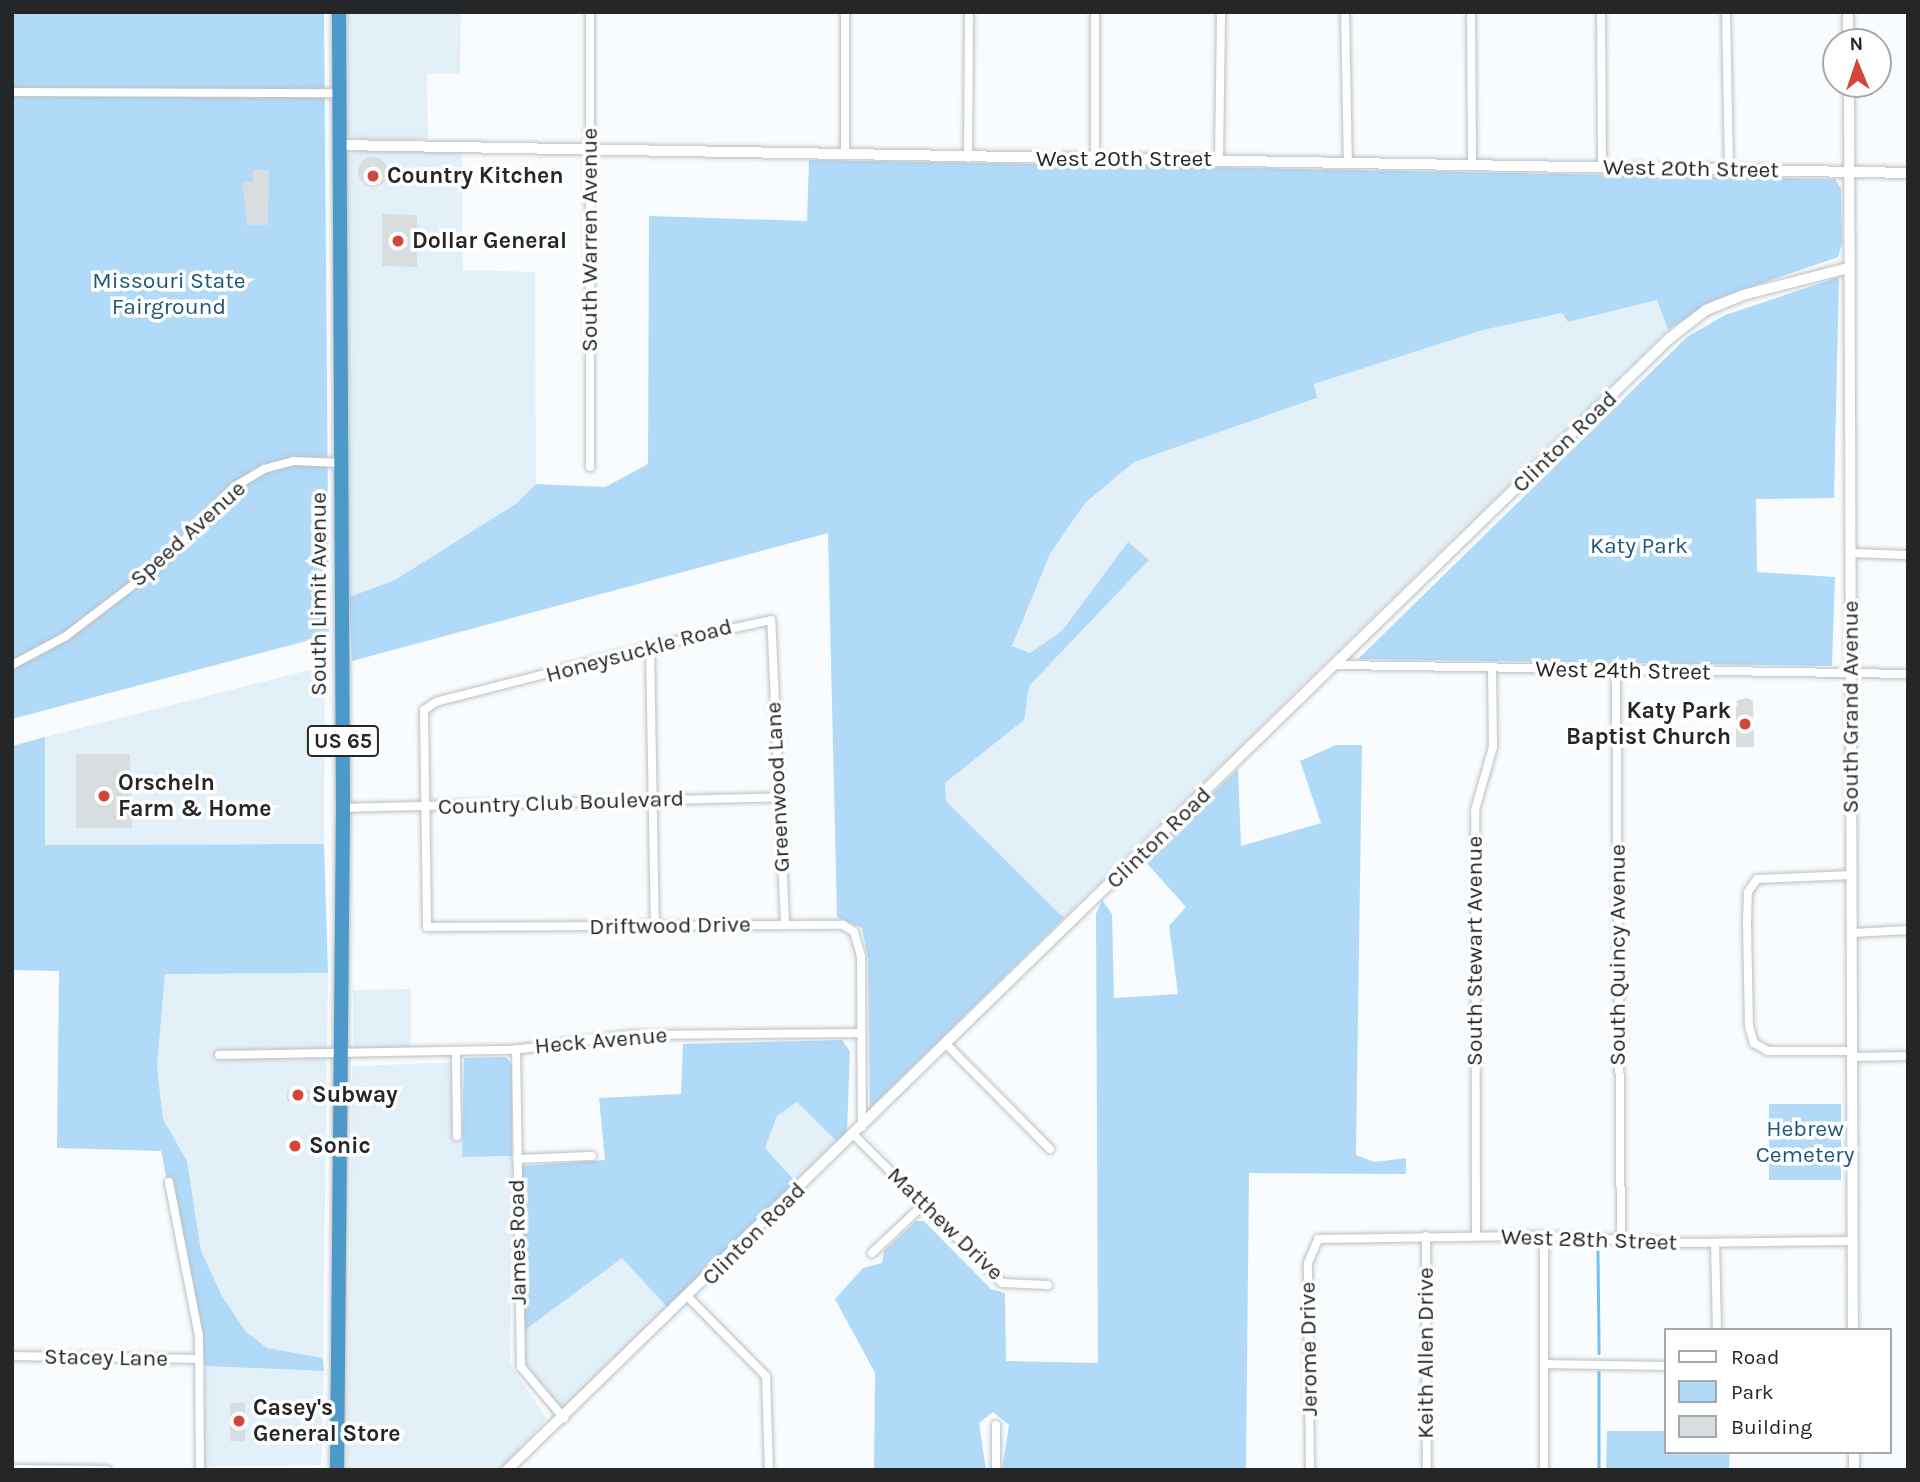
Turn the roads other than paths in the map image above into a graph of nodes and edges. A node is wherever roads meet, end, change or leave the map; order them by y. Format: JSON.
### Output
{"nodes":[{"id":1,"x":339,"y":12,"type":"edge"},
{"id":2,"x":590,"y":12,"type":"edge"},
{"id":3,"x":845,"y":12,"type":"edge"},
{"id":4,"x":969,"y":12,"type":"edge"},
{"id":5,"x":1095,"y":12,"type":"edge"},
{"id":6,"x":1221,"y":12,"type":"edge"},
{"id":7,"x":1345,"y":12,"type":"edge"},
{"id":8,"x":1471,"y":12,"type":"edge"},
{"id":9,"x":1601,"y":12,"type":"edge"},
{"id":10,"x":1726,"y":12,"type":"edge"},
{"id":11,"x":12,"y":92,"type":"edge"},
{"id":12,"x":340,"y":93,"type":"junction"},
{"id":13,"x":1849,"y":98,"type":"edge"},
{"id":14,"x":340,"y":145,"type":"junction"},
{"id":15,"x":590,"y":148,"type":"junction"},
{"id":16,"x":845,"y":153,"type":"junction"},
{"id":17,"x":968,"y":158,"type":"junction"},
{"id":18,"x":1095,"y":160,"type":"junction"},
{"id":19,"x":1219,"y":160,"type":"junction"},
{"id":20,"x":1348,"y":162,"type":"junction"},
{"id":21,"x":1472,"y":166,"type":"junction"},
{"id":22,"x":1602,"y":167,"type":"junction"},
{"id":23,"x":1729,"y":169,"type":"junction"},
{"id":24,"x":1851,"y":172,"type":"junction"},
{"id":25,"x":1908,"y":173,"type":"edge"},
{"id":26,"x":1848,"y":268,"type":"junction"},
{"id":27,"x":342,"y":463,"type":"junction"},
{"id":28,"x":590,"y":467,"type":"dead end"},
{"id":29,"x":1850,"y":553,"type":"junction"},
{"id":30,"x":1908,"y":555,"type":"edge"},
{"id":31,"x":650,"y":647,"type":"junction"},
{"id":32,"x":773,"y":652,"type":"joint"},
{"id":33,"x":12,"y":665,"type":"edge"},
{"id":34,"x":1338,"y":665,"type":"junction"},
{"id":35,"x":1492,"y":668,"type":"junction"},
{"id":36,"x":1616,"y":671,"type":"junction"},
{"id":37,"x":1851,"y":673,"type":"junction"},
{"id":38,"x":1908,"y":674,"type":"edge"},
{"id":39,"x":779,"y":797,"type":"junction"},
{"id":40,"x":653,"y":800,"type":"junction"},
{"id":41,"x":424,"y":807,"type":"junction"},
{"id":42,"x":343,"y":808,"type":"junction"},
{"id":43,"x":1852,"y":875,"type":"junction"},
{"id":44,"x":785,"y":923,"type":"junction"},
{"id":45,"x":655,"y":926,"type":"junction"},
{"id":46,"x":1908,"y":930,"type":"edge"},
{"id":47,"x":1852,"y":933,"type":"junction"},
{"id":48,"x":860,"y":1033,"type":"junction"},
{"id":49,"x":946,"y":1044,"type":"junction"},
{"id":50,"x":516,"y":1049,"type":"junction"},
{"id":51,"x":456,"y":1053,"type":"junction"},
{"id":52,"x":1852,"y":1054,"type":"junction"},
{"id":53,"x":219,"y":1055,"type":"dead end"},
{"id":54,"x":341,"y":1055,"type":"junction"},
{"id":55,"x":1908,"y":1056,"type":"edge"},
{"id":56,"x":858,"y":1131,"type":"junction"},
{"id":57,"x":457,"y":1136,"type":"dead end"},
{"id":58,"x":1051,"y":1149,"type":"dead end"},
{"id":59,"x":592,"y":1156,"type":"dead end"},
{"id":60,"x":517,"y":1159,"type":"junction"},
{"id":61,"x":169,"y":1182,"type":"dead end"},
{"id":62,"x":922,"y":1206,"type":"junction"},
{"id":63,"x":1426,"y":1236,"type":"junction"},
{"id":64,"x":1476,"y":1236,"type":"junction"},
{"id":65,"x":1544,"y":1236,"type":"junction"},
{"id":66,"x":1325,"y":1237,"type":"joint"},
{"id":67,"x":1621,"y":1240,"type":"junction"},
{"id":68,"x":1853,"y":1241,"type":"junction"},
{"id":69,"x":1715,"y":1243,"type":"junction"},
{"id":70,"x":872,"y":1253,"type":"dead end"},
{"id":71,"x":1048,"y":1285,"type":"dead end"},
{"id":72,"x":689,"y":1298,"type":"junction"},
{"id":73,"x":1717,"y":1328,"type":"edge"},
{"id":74,"x":1853,"y":1328,"type":"edge"},
{"id":75,"x":12,"y":1356,"type":"edge"},
{"id":76,"x":199,"y":1359,"type":"junction"},
{"id":77,"x":1544,"y":1364,"type":"junction"},
{"id":78,"x":1664,"y":1366,"type":"edge"},
{"id":79,"x":564,"y":1418,"type":"junction"},
{"id":80,"x":996,"y":1424,"type":"dead end"},
{"id":81,"x":12,"y":1469,"type":"edge"},
{"id":82,"x":107,"y":1470,"type":"edge"},
{"id":83,"x":200,"y":1470,"type":"edge"},
{"id":84,"x":337,"y":1470,"type":"edge"},
{"id":85,"x":507,"y":1470,"type":"edge"},
{"id":86,"x":768,"y":1470,"type":"edge"},
{"id":87,"x":996,"y":1470,"type":"edge"},
{"id":88,"x":1310,"y":1470,"type":"edge"},
{"id":89,"x":1427,"y":1470,"type":"edge"},
{"id":90,"x":1544,"y":1470,"type":"edge"}],
"edges":[{"from":1,"to":12,"type":"highway","name":"South Limit Avenue","number":"US 65"},
{"from":2,"to":15,"type":"street","name":"South Warren Avenue"},
{"from":3,"to":16,"type":"street"},
{"from":4,"to":17,"type":"street"},
{"from":5,"to":18,"type":"street"},
{"from":6,"to":19,"type":"street"},
{"from":7,"to":20,"type":"street"},
{"from":8,"to":21,"type":"street"},
{"from":9,"to":22,"type":"street"},
{"from":10,"to":23,"type":"street"},
{"from":11,"to":12,"type":"street"},
{"from":12,"to":14,"type":"highway","name":"South Limit Avenue","number":"US 65"},
{"from":13,"to":24,"type":"street","name":"South Grand Avenue"},
{"from":14,"to":15,"type":"street","name":"West 20th Street"},
{"from":14,"to":27,"type":"highway","name":"South Limit Avenue","number":"US 65"},
{"from":15,"to":16,"type":"street","name":"West 20th Street"},
{"from":15,"to":28,"type":"street","name":"South Warren Avenue"},
{"from":16,"to":17,"type":"street","name":"West 20th Street"},
{"from":17,"to":18,"type":"street","name":"West 20th Street"},
{"from":18,"to":19,"type":"street","name":"West 20th Street"},
{"from":19,"to":20,"type":"street","name":"West 20th Street"},
{"from":20,"to":21,"type":"street","name":"West 20th Street"},
{"from":21,"to":22,"type":"street","name":"West 20th Street"},
{"from":22,"to":23,"type":"street","name":"West 20th Street"},
{"from":23,"to":24,"type":"street","name":"West 20th Street"},
{"from":24,"to":25,"type":"street","name":"West 20th Street"},
{"from":24,"to":26,"type":"street","name":"South Grand Avenue"},
{"from":26,"to":29,"type":"street","name":"South Grand Avenue"},
{"from":26,"to":34,"type":"street","name":"Clinton Road"},
{"from":27,"to":33,"type":"street","name":"Speed Avenue"},
{"from":27,"to":42,"type":"highway","name":"South Limit Avenue","number":"US 65"},
{"from":29,"to":30,"type":"street"},
{"from":29,"to":37,"type":"street","name":"South Grand Avenue"},
{"from":31,"to":32,"type":"street","name":"Honeysuckle Road"},
{"from":31,"to":40,"type":"street"},
{"from":31,"to":41,"type":"street","name":"Honeysuckle Road"},
{"from":32,"to":39,"type":"street","name":"Greenwood Lane"},
{"from":34,"to":35,"type":"street","name":"West 24th Street"},
{"from":34,"to":49,"type":"street","name":"Clinton Road"},
{"from":35,"to":36,"type":"street","name":"West 24th Street"},
{"from":35,"to":64,"type":"street","name":"South Stewart Avenue"},
{"from":36,"to":37,"type":"street","name":"West 24th Street"},
{"from":36,"to":67,"type":"street","name":"South Quincy Avenue"},
{"from":37,"to":38,"type":"street","name":"West 24th Street"},
{"from":37,"to":43,"type":"street","name":"South Grand Avenue"},
{"from":39,"to":40,"type":"street","name":"Country Club Boulevard"},
{"from":39,"to":44,"type":"street","name":"Greenwood Lane"},
{"from":40,"to":41,"type":"street","name":"Country Club Boulevard"},
{"from":40,"to":45,"type":"street"},
{"from":41,"to":42,"type":"street","name":"Country Club Boulevard"},
{"from":41,"to":45,"type":"street","name":"Driftwood Drive"},
{"from":42,"to":54,"type":"highway","name":"South Limit Avenue","number":"US 65"},
{"from":43,"to":47,"type":"street","name":"South Grand Avenue"},
{"from":43,"to":52,"type":"street"},
{"from":44,"to":45,"type":"street","name":"Driftwood Drive"},
{"from":44,"to":48,"type":"street","name":"Driftwood Drive"},
{"from":46,"to":47,"type":"street"},
{"from":47,"to":52,"type":"street","name":"South Grand Avenue"},
{"from":48,"to":50,"type":"street","name":"Heck Avenue"},
{"from":48,"to":56,"type":"street"},
{"from":49,"to":56,"type":"street","name":"Clinton Road"},
{"from":49,"to":58,"type":"street"},
{"from":50,"to":51,"type":"street","name":"Heck Avenue"},
{"from":50,"to":60,"type":"street","name":"James Road"},
{"from":51,"to":54,"type":"street","name":"Heck Avenue"},
{"from":51,"to":57,"type":"street"},
{"from":52,"to":55,"type":"street"},
{"from":52,"to":68,"type":"street","name":"South Grand Avenue"},
{"from":53,"to":54,"type":"street","name":"Heck Avenue"},
{"from":54,"to":84,"type":"highway","name":"South Limit Avenue","number":"US 65"},
{"from":56,"to":62,"type":"street","name":"Matthew Drive"},
{"from":56,"to":72,"type":"street","name":"Clinton Road"},
{"from":59,"to":60,"type":"street"},
{"from":60,"to":79,"type":"street","name":"James Road"},
{"from":61,"to":76,"type":"street"},
{"from":62,"to":70,"type":"street"},
{"from":62,"to":71,"type":"street","name":"Matthew Drive"},
{"from":63,"to":64,"type":"street","name":"West 28th Street"},
{"from":63,"to":66,"type":"street","name":"West 28th Street"},
{"from":63,"to":89,"type":"street","name":"Keith Allen Drive"},
{"from":64,"to":65,"type":"street","name":"West 28th Street"},
{"from":65,"to":67,"type":"street","name":"West 28th Street"},
{"from":65,"to":77,"type":"street"},
{"from":66,"to":88,"type":"street","name":"Jerome Drive"},
{"from":67,"to":69,"type":"street","name":"West 28th Street"},
{"from":68,"to":69,"type":"street","name":"West 28th Street"},
{"from":68,"to":74,"type":"street","name":"South Grand Avenue"},
{"from":69,"to":73,"type":"street"},
{"from":72,"to":79,"type":"street","name":"Clinton Road"},
{"from":72,"to":86,"type":"street"},
{"from":75,"to":76,"type":"street","name":"Stacey Lane"},
{"from":76,"to":83,"type":"street"},
{"from":77,"to":78,"type":"street"},
{"from":77,"to":90,"type":"street"},
{"from":79,"to":85,"type":"street","name":"Clinton Road"},
{"from":80,"to":87,"type":"street"},
{"from":81,"to":82,"type":"street"}]}
